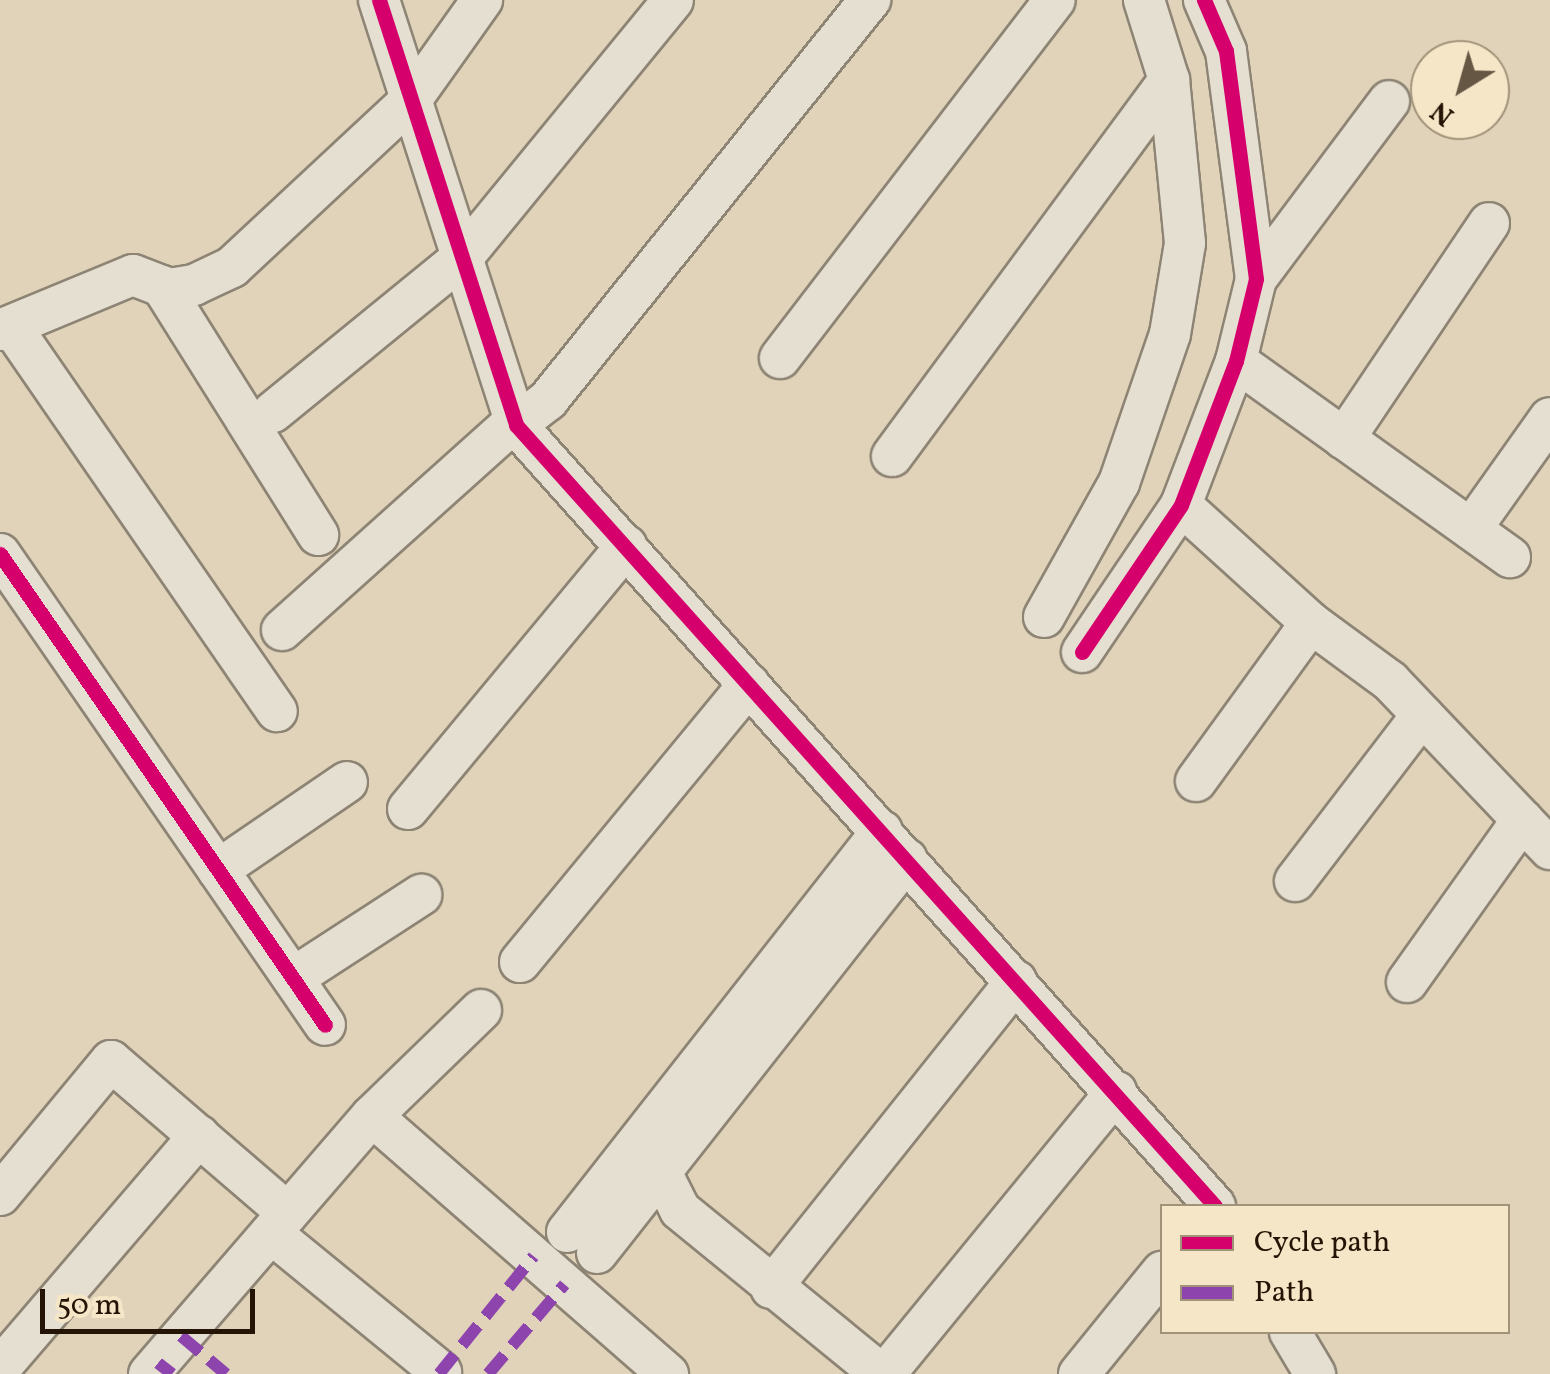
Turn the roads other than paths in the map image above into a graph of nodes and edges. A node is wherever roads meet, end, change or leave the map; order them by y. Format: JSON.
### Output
{"nodes":[{"id":1,"x":379,"y":0,"type":"edge"},
{"id":2,"x":482,"y":0,"type":"edge"},
{"id":3,"x":673,"y":0,"type":"edge"},
{"id":4,"x":870,"y":0,"type":"edge"},
{"id":5,"x":1054,"y":0,"type":"edge"},
{"id":6,"x":1144,"y":0,"type":"edge"},
{"id":7,"x":1204,"y":0,"type":"edge"},
{"id":8,"x":1169,"y":80,"type":"junction"},
{"id":9,"x":411,"y":100,"type":"junction"},
{"id":10,"x":1389,"y":101,"type":"dead end"},
{"id":11,"x":1489,"y":223,"type":"dead end"},
{"id":12,"x":462,"y":258,"type":"junction"},
{"id":13,"x":1256,"y":279,"type":"junction"},
{"id":14,"x":162,"y":286,"type":"junction"},
{"id":15,"x":6,"y":328,"type":"edge"},
{"id":16,"x":780,"y":358,"type":"dead end"},
{"id":17,"x":1236,"y":361,"type":"junction"},
{"id":18,"x":273,"y":412,"type":"dead end"},
{"id":19,"x":1550,"y":418,"type":"edge"},
{"id":20,"x":515,"y":423,"type":"junction"},
{"id":21,"x":1344,"y":439,"type":"junction"},
{"id":22,"x":892,"y":456,"type":"dead end"},
{"id":23,"x":1182,"y":505,"type":"junction"},
{"id":24,"x":1471,"y":530,"type":"junction"},
{"id":25,"x":318,"y":535,"type":"dead end"},
{"id":26,"x":626,"y":546,"type":"junction"},
{"id":27,"x":0,"y":554,"type":"edge"},
{"id":28,"x":1510,"y":557,"type":"dead end"},
{"id":29,"x":1044,"y":617,"type":"dead end"},
{"id":30,"x":1311,"y":623,"type":"junction"},
{"id":31,"x":282,"y":630,"type":"dead end"},
{"id":32,"x":1082,"y":652,"type":"dead end"},
{"id":33,"x":750,"y":684,"type":"junction"},
{"id":34,"x":276,"y":711,"type":"dead end"},
{"id":35,"x":1422,"y":715,"type":"junction"},
{"id":36,"x":1196,"y":781,"type":"dead end"},
{"id":37,"x":347,"y":782,"type":"dead end"},
{"id":38,"x":408,"y":808,"type":"dead end"},
{"id":39,"x":1522,"y":820,"type":"junction"},
{"id":40,"x":895,"y":846,"type":"junction"},
{"id":41,"x":1550,"y":849,"type":"edge"},
{"id":42,"x":218,"y":870,"type":"junction"},
{"id":43,"x":1296,"y":881,"type":"dead end"},
{"id":44,"x":421,"y":896,"type":"dead end"},
{"id":45,"x":520,"y":962,"type":"dead end"},
{"id":46,"x":294,"y":978,"type":"junction"},
{"id":47,"x":1016,"y":980,"type":"junction"},
{"id":48,"x":1407,"y":982,"type":"dead end"},
{"id":49,"x":481,"y":1010,"type":"dead end"},
{"id":50,"x":325,"y":1025,"type":"dead end"},
{"id":51,"x":1116,"y":1092,"type":"junction"},
{"id":52,"x":372,"y":1116,"type":"junction"},
{"id":53,"x":199,"y":1136,"type":"junction"},
{"id":54,"x":661,"y":1172,"type":"junction"},
{"id":55,"x":0,"y":1196,"type":"edge"},
{"id":56,"x":1213,"y":1204,"type":"edge"},
{"id":57,"x":279,"y":1223,"type":"junction"},
{"id":58,"x":1160,"y":1274,"type":"edge"},
{"id":59,"x":771,"y":1288,"type":"junction"},
{"id":60,"x":0,"y":1368,"type":"edge"},
{"id":61,"x":441,"y":1372,"type":"dead end"},
{"id":62,"x":149,"y":1374,"type":"edge"},
{"id":63,"x":668,"y":1374,"type":"edge"},
{"id":64,"x":883,"y":1374,"type":"edge"},
{"id":65,"x":1079,"y":1374,"type":"edge"}],
"edges":[{"from":1,"to":9,"type":"street"},
{"from":2,"to":9,"type":"street"},
{"from":3,"to":12,"type":"street"},
{"from":4,"to":20,"type":"street"},
{"from":5,"to":16,"type":"street"},
{"from":6,"to":8,"type":"street"},
{"from":7,"to":13,"type":"street"},
{"from":8,"to":22,"type":"street"},
{"from":8,"to":29,"type":"street"},
{"from":9,"to":12,"type":"street"},
{"from":9,"to":14,"type":"street"},
{"from":10,"to":13,"type":"street"},
{"from":11,"to":21,"type":"street"},
{"from":12,"to":18,"type":"street"},
{"from":12,"to":20,"type":"street"},
{"from":13,"to":17,"type":"street"},
{"from":14,"to":15,"type":"street"},
{"from":14,"to":25,"type":"street"},
{"from":15,"to":34,"type":"street"},
{"from":17,"to":21,"type":"street"},
{"from":17,"to":23,"type":"street"},
{"from":19,"to":24,"type":"street"},
{"from":20,"to":26,"type":"street"},
{"from":20,"to":31,"type":"street"},
{"from":21,"to":24,"type":"street"},
{"from":23,"to":30,"type":"street"},
{"from":23,"to":32,"type":"street"},
{"from":24,"to":28,"type":"street"},
{"from":26,"to":33,"type":"street"},
{"from":26,"to":38,"type":"street"},
{"from":27,"to":42,"type":"street"},
{"from":30,"to":35,"type":"street"},
{"from":30,"to":36,"type":"street"},
{"from":33,"to":40,"type":"street"},
{"from":33,"to":45,"type":"street"},
{"from":35,"to":39,"type":"street"},
{"from":35,"to":43,"type":"street"},
{"from":37,"to":42,"type":"street"},
{"from":39,"to":41,"type":"street"},
{"from":39,"to":48,"type":"street"},
{"from":40,"to":47,"type":"street"},
{"from":40,"to":54,"type":"street"},
{"from":40,"to":54,"type":"street"},
{"from":42,"to":46,"type":"street"},
{"from":44,"to":46,"type":"street"},
{"from":46,"to":50,"type":"street"},
{"from":47,"to":51,"type":"street"},
{"from":47,"to":59,"type":"street"},
{"from":49,"to":52,"type":"street"},
{"from":51,"to":56,"type":"street"},
{"from":51,"to":64,"type":"street"},
{"from":52,"to":57,"type":"street"},
{"from":52,"to":63,"type":"street"},
{"from":53,"to":55,"type":"street"},
{"from":53,"to":57,"type":"street"},
{"from":53,"to":60,"type":"street"},
{"from":54,"to":59,"type":"street"},
{"from":57,"to":61,"type":"street"},
{"from":57,"to":62,"type":"street"},
{"from":58,"to":65,"type":"street"},
{"from":59,"to":64,"type":"street"}]}
